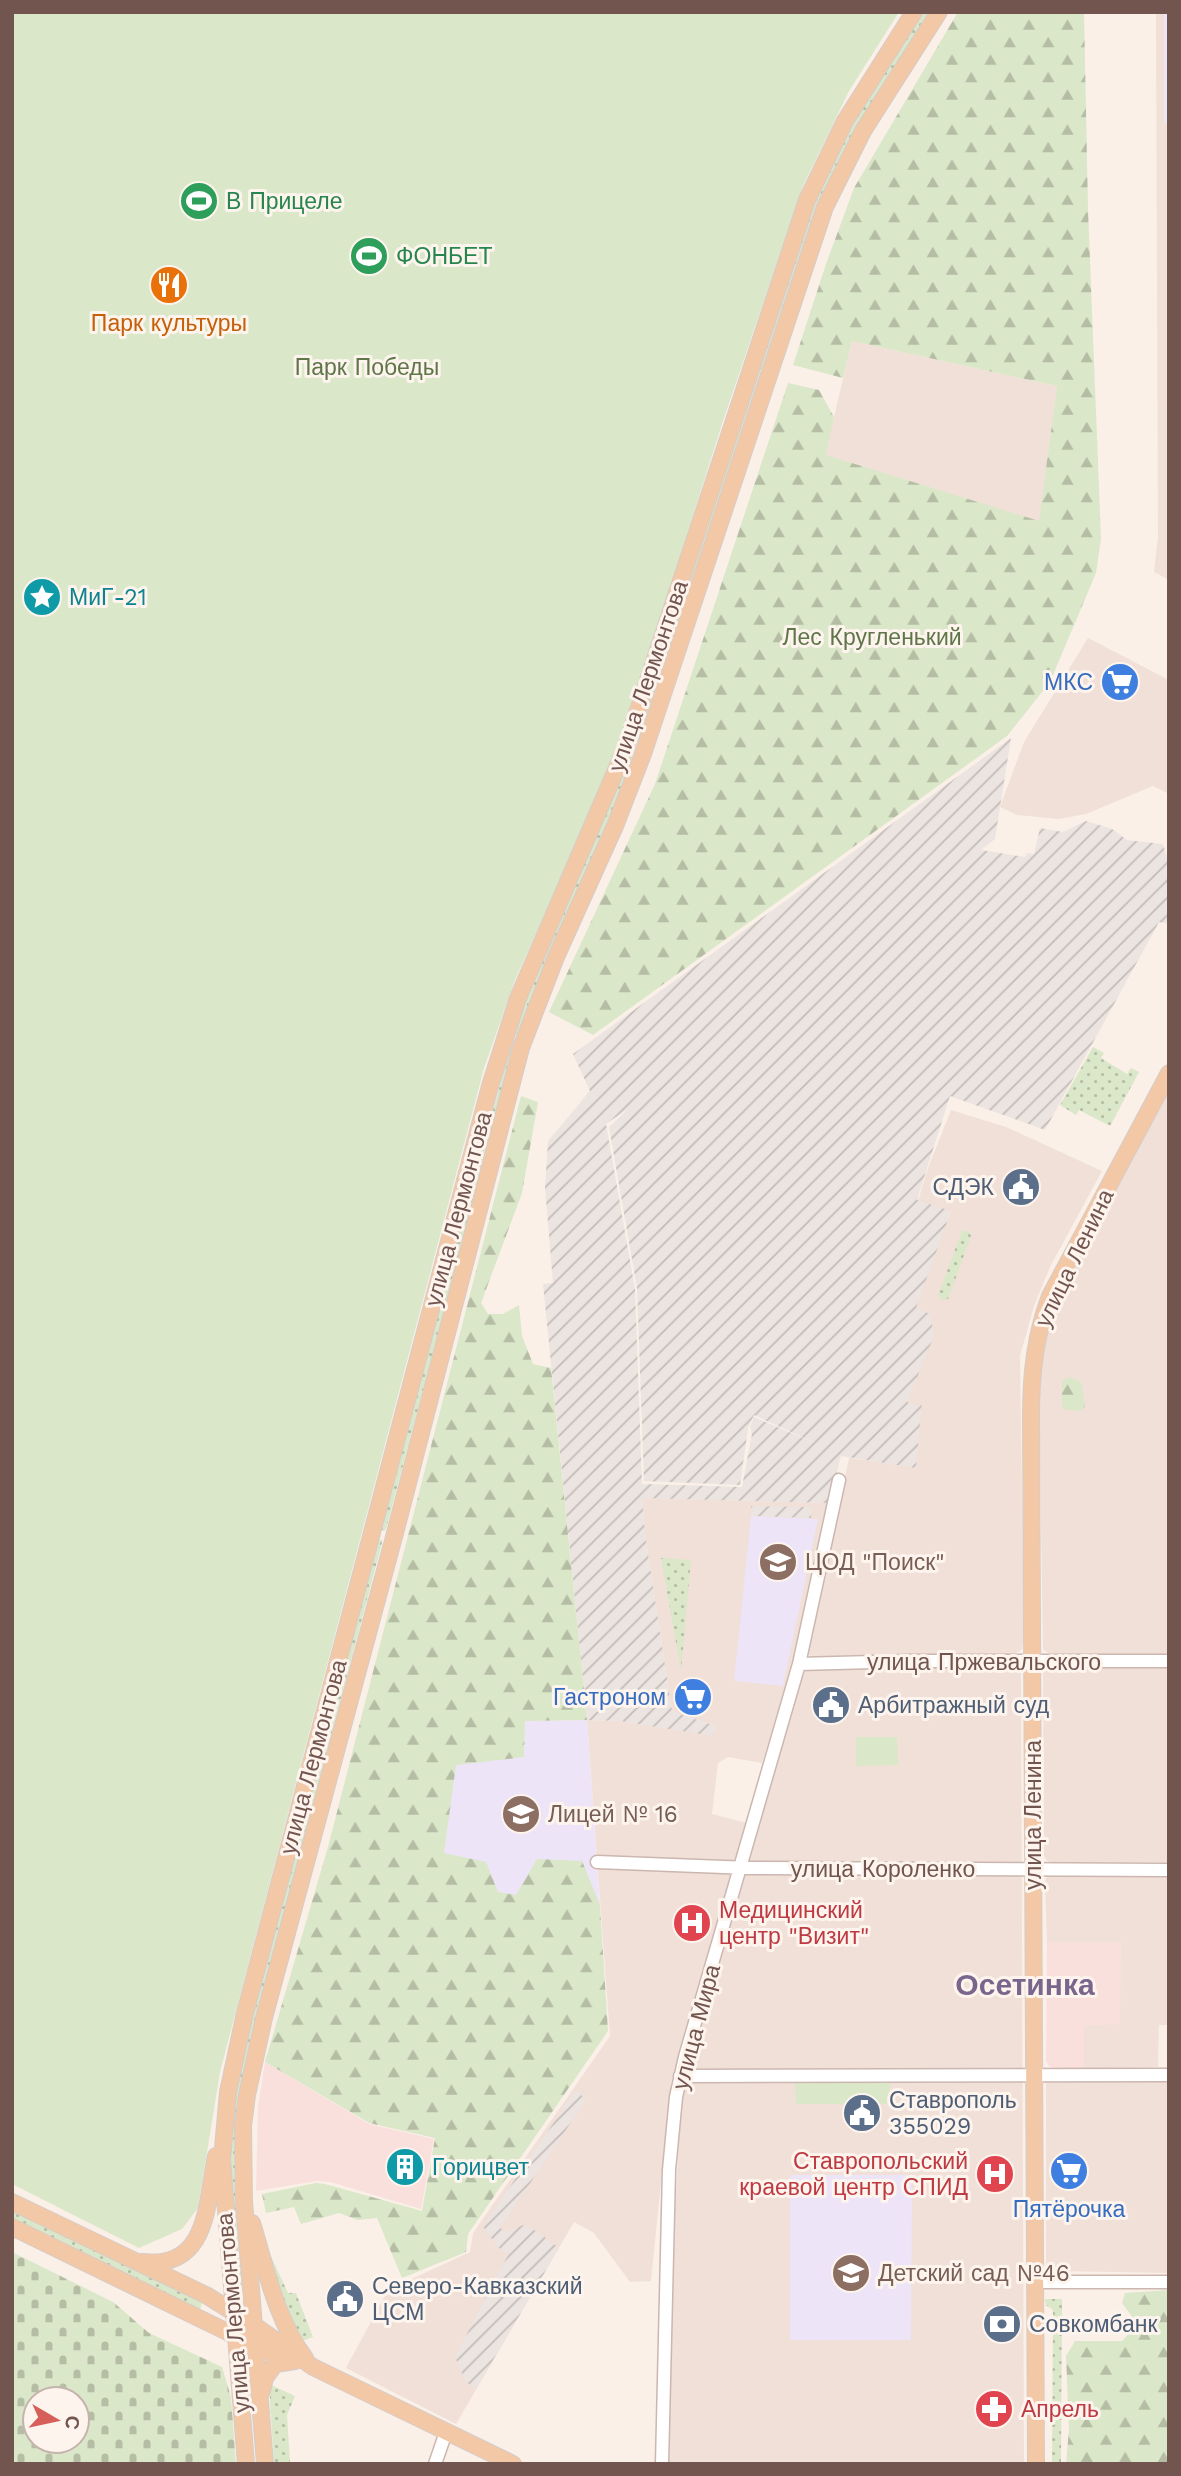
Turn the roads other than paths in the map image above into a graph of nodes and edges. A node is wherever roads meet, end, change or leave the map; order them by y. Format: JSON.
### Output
{"nodes":[{"id":1,"x":914,"y":12,"type":"edge"},
{"id":2,"x":939,"y":12,"type":"edge"},
{"id":3,"x":626,"y":747,"type":"junction"},
{"id":4,"x":643,"y":754,"type":"junction"},
{"id":5,"x":1169,"y":1073,"type":"edge"},
{"id":6,"x":839,"y":1480,"type":"dead end"},
{"id":7,"x":373,"y":1534,"type":"junction"},
{"id":8,"x":394,"y":1537,"type":"junction"},
{"id":9,"x":1169,"y":1661,"type":"edge"},
{"id":10,"x":1033,"y":1662,"type":"junction"},
{"id":11,"x":799,"y":1664,"type":"junction"},
{"id":12,"x":597,"y":1862,"type":"dead end"},
{"id":13,"x":741,"y":1866,"type":"junction"},
{"id":14,"x":1033,"y":1870,"type":"junction"},
{"id":15,"x":1169,"y":1870,"type":"edge"},
{"id":16,"x":1035,"y":2074,"type":"junction"},
{"id":17,"x":1169,"y":2075,"type":"edge"},
{"id":18,"x":680,"y":2076,"type":"junction"},
{"id":19,"x":228,"y":2092,"type":"junction"},
{"id":20,"x":244,"y":2200,"type":"junction"},
{"id":21,"x":12,"y":2202,"type":"edge"},
{"id":22,"x":12,"y":2227,"type":"edge"},
{"id":23,"x":126,"y":2257,"type":"junction"},
{"id":24,"x":250,"y":2280,"type":"junction"},
{"id":25,"x":1036,"y":2282,"type":"junction"},
{"id":26,"x":1169,"y":2283,"type":"edge"},
{"id":27,"x":233,"y":2311,"type":"junction"},
{"id":28,"x":189,"y":2312,"type":"junction"},
{"id":29,"x":254,"y":2325,"type":"junction"},
{"id":30,"x":235,"y":2336,"type":"junction"},
{"id":31,"x":256,"y":2346,"type":"junction"},
{"id":32,"x":295,"y":2361,"type":"junction"},
{"id":33,"x":313,"y":2367,"type":"junction"},
{"id":34,"x":240,"y":2396,"type":"junction"},
{"id":35,"x":260,"y":2400,"type":"junction"},
{"id":36,"x":446,"y":2431,"type":"junction"},
{"id":37,"x":246,"y":2464,"type":"edge"},
{"id":38,"x":265,"y":2464,"type":"edge"},
{"id":39,"x":435,"y":2464,"type":"edge"},
{"id":40,"x":513,"y":2464,"type":"edge"},
{"id":41,"x":662,"y":2464,"type":"edge"},
{"id":42,"x":1036,"y":2464,"type":"edge"}],
"edges":[{"from":1,"to":3,"type":"main road","name":"улица Лермонтова"},
{"from":2,"to":4,"type":"main road","name":"улица Лермонтова"},
{"from":3,"to":4,"type":"main road"},
{"from":3,"to":7,"type":"main road","name":"улица Лермонтова"},
{"from":4,"to":8,"type":"main road","name":"улица Лермонтова"},
{"from":5,"to":10,"type":"main road","name":"улица Ленина"},
{"from":6,"to":11,"type":"street","name":"улица Мира"},
{"from":7,"to":8,"type":"main road"},
{"from":7,"to":19,"type":"main road","name":"улица Лермонтова"},
{"from":8,"to":20,"type":"main road","name":"улица Лермонтова"},
{"from":9,"to":10,"type":"street","name":"улица Пржевальского"},
{"from":10,"to":11,"type":"street","name":"улица Пржевальского"},
{"from":10,"to":14,"type":"main road","name":"улица Ленина"},
{"from":11,"to":13,"type":"street","name":"улица Мира"},
{"from":12,"to":13,"type":"street","name":"улица Короленко"},
{"from":13,"to":14,"type":"street","name":"улица Короленко"},
{"from":13,"to":18,"type":"street","name":"улица Мира"},
{"from":14,"to":15,"type":"street","name":"улица Короленко"},
{"from":14,"to":16,"type":"main road","name":"улица Ленина"},
{"from":16,"to":17,"type":"street"},
{"from":16,"to":18,"type":"street"},
{"from":16,"to":25,"type":"main road","name":"улица Ленина"},
{"from":18,"to":41,"type":"street","name":"улица Мира"},
{"from":19,"to":23,"type":"main road"},
{"from":19,"to":27,"type":"main road","name":"улица Лермонтова"},
{"from":20,"to":24,"type":"main road","name":"улица Лермонтова"},
{"from":20,"to":33,"type":"main road","name":"улица Лермонтова"},
{"from":21,"to":23,"type":"main road"},
{"from":22,"to":28,"type":"main road"},
{"from":23,"to":27,"type":"main road"},
{"from":24,"to":27,"type":"main road"},
{"from":24,"to":29,"type":"main road","name":"улица Лермонтова"},
{"from":25,"to":26,"type":"street"},
{"from":25,"to":42,"type":"main road","name":"улица Ленина"},
{"from":27,"to":28,"type":"main road"},
{"from":27,"to":29,"type":"main road"},
{"from":27,"to":30,"type":"main road","name":"улица Лермонтова"},
{"from":28,"to":30,"type":"main road"},
{"from":28,"to":34,"type":"main road"},
{"from":29,"to":31,"type":"main road","name":"улица Лермонтова"},
{"from":29,"to":33,"type":"main road"},
{"from":30,"to":31,"type":"main road"},
{"from":30,"to":34,"type":"main road","name":"улица Лермонтова"},
{"from":31,"to":32,"type":"main road"},
{"from":31,"to":35,"type":"main road","name":"улица Лермонтова"},
{"from":32,"to":33,"type":"main road"},
{"from":32,"to":35,"type":"main road"},
{"from":33,"to":36,"type":"main road"},
{"from":34,"to":37,"type":"main road","name":"улица Лермонтова"},
{"from":35,"to":38,"type":"main road","name":"улица Лермонтова"},
{"from":36,"to":39,"type":"street"},
{"from":36,"to":40,"type":"main road"}]}
